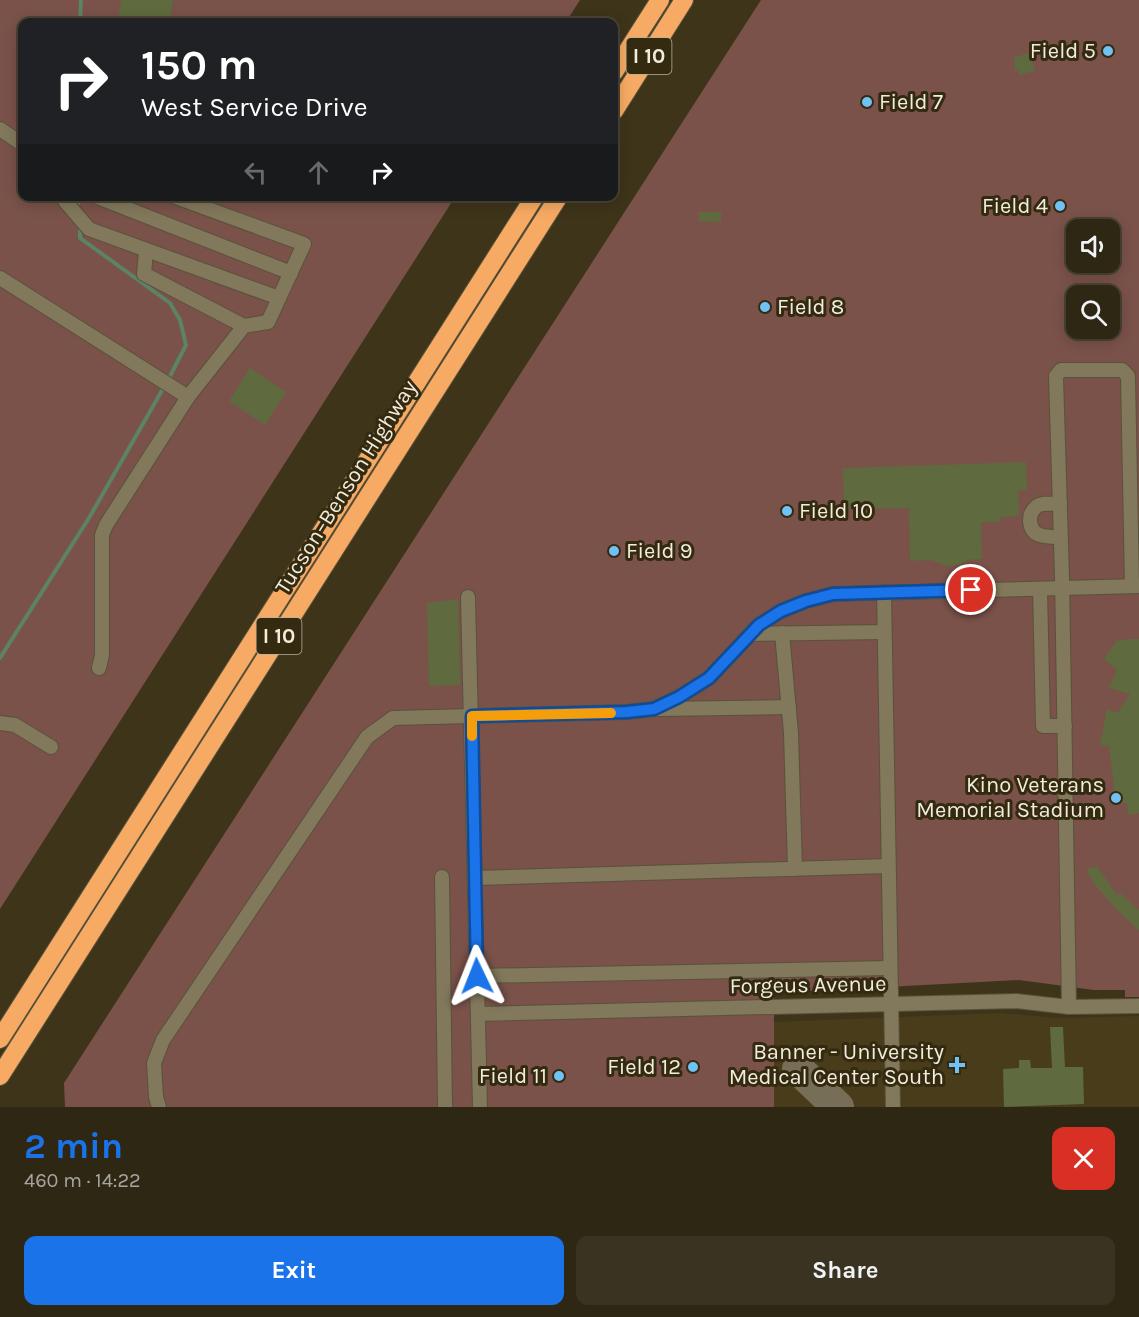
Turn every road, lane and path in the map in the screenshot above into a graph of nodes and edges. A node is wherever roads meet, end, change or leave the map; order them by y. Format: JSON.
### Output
{"nodes":[{"id":1,"x":660,"y":0,"type":"edge"},
{"id":2,"x":684,"y":0,"type":"edge"},
{"id":3,"x":618,"y":66,"type":"edge"},
{"id":4,"x":618,"y":105,"type":"edge"},
{"id":5,"x":0,"y":129,"type":"edge"},
{"id":6,"x":18,"y":141,"type":"edge"},
{"id":7,"x":65,"y":201,"type":"edge"},
{"id":8,"x":108,"y":201,"type":"edge"},
{"id":9,"x":187,"y":201,"type":"edge"},
{"id":10,"x":532,"y":201,"type":"edge"},
{"id":11,"x":556,"y":201,"type":"edge"},
{"id":12,"x":146,"y":251,"type":"junction"},
{"id":13,"x":291,"y":273,"type":"junction"},
{"id":14,"x":0,"y":278,"type":"edge"},
{"id":15,"x":279,"y":298,"type":"junction"},
{"id":16,"x":244,"y":326,"type":"junction"},
{"id":17,"x":188,"y":397,"type":"junction"},
{"id":18,"x":1060,"y":504,"type":"junction"},
{"id":19,"x":1060,"y":537,"type":"junction"},
{"id":20,"x":1135,"y":586,"type":"edge"},
{"id":21,"x":1062,"y":588,"type":"junction"},
{"id":22,"x":1040,"y":589,"type":"junction"},
{"id":23,"x":884,"y":592,"type":"junction"},
{"id":24,"x":468,"y":597,"type":"dead end"},
{"id":25,"x":884,"y":632,"type":"junction"},
{"id":26,"x":782,"y":633,"type":"junction"},
{"id":27,"x":750,"y":634,"type":"junction"},
{"id":28,"x":99,"y":668,"type":"dead end"},
{"id":29,"x":789,"y":707,"type":"junction"},
{"id":30,"x":654,"y":709,"type":"junction"},
{"id":31,"x":472,"y":716,"type":"junction"},
{"id":32,"x":0,"y":723,"type":"edge"},
{"id":33,"x":1065,"y":726,"type":"junction"},
{"id":34,"x":51,"y":747,"type":"dead end"},
{"id":35,"x":888,"y":866,"type":"junction"},
{"id":36,"x":795,"y":869,"type":"junction"},
{"id":37,"x":442,"y":877,"type":"dead end"},
{"id":38,"x":476,"y":878,"type":"junction"},
{"id":39,"x":890,"y":968,"type":"junction"},
{"id":40,"x":477,"y":976,"type":"junction"},
{"id":41,"x":890,"y":1004,"type":"junction"},
{"id":42,"x":1139,"y":1006,"type":"edge"},
{"id":43,"x":1069,"y":1007,"type":"junction"},
{"id":44,"x":478,"y":1014,"type":"junction"},
{"id":45,"x":0,"y":1039,"type":"edge"},
{"id":46,"x":0,"y":1077,"type":"edge"},
{"id":47,"x":159,"y":1107,"type":"edge"},
{"id":48,"x":445,"y":1107,"type":"edge"},
{"id":49,"x":480,"y":1107,"type":"edge"},
{"id":50,"x":893,"y":1107,"type":"edge"}],
"edges":[{"from":1,"to":3,"type":"highway","number":"I 10"},
{"from":2,"to":4,"type":"highway","number":"I 10"},
{"from":5,"to":6,"type":"street"},
{"from":7,"to":12,"type":"street"},
{"from":8,"to":13,"type":"street"},
{"from":9,"to":13,"type":"street"},
{"from":10,"to":45,"type":"highway","name":"Tucson–Benson Highway","number":"I 10"},
{"from":11,"to":46,"type":"highway","name":"Tucson–Benson Highway","number":"I 10"},
{"from":12,"to":15,"type":"street"},
{"from":12,"to":16,"type":"street"},
{"from":13,"to":15,"type":"street"},
{"from":14,"to":17,"type":"street"},
{"from":15,"to":16,"type":"street"},
{"from":16,"to":17,"type":"street"},
{"from":17,"to":28,"type":"street"},
{"from":18,"to":19,"type":"street"},
{"from":18,"to":19,"type":"street"},
{"from":18,"to":20,"type":"street"},
{"from":19,"to":21,"type":"street"},
{"from":20,"to":21,"type":"street"},
{"from":21,"to":22,"type":"street"},
{"from":21,"to":33,"type":"street"},
{"from":22,"to":23,"type":"street"},
{"from":22,"to":33,"type":"street"},
{"from":23,"to":25,"type":"street"},
{"from":23,"to":27,"type":"street"},
{"from":24,"to":31,"type":"street"},
{"from":25,"to":26,"type":"street"},
{"from":25,"to":35,"type":"street"},
{"from":26,"to":27,"type":"street"},
{"from":26,"to":29,"type":"street"},
{"from":27,"to":30,"type":"street"},
{"from":29,"to":30,"type":"street"},
{"from":29,"to":36,"type":"street"},
{"from":30,"to":31,"type":"street"},
{"from":31,"to":38,"type":"street"},
{"from":31,"to":47,"type":"street"},
{"from":32,"to":34,"type":"street"},
{"from":33,"to":43,"type":"street"},
{"from":35,"to":36,"type":"street"},
{"from":35,"to":39,"type":"street"},
{"from":36,"to":38,"type":"street"},
{"from":37,"to":48,"type":"street"},
{"from":38,"to":40,"type":"street"},
{"from":39,"to":40,"type":"street"},
{"from":39,"to":41,"type":"street"},
{"from":40,"to":44,"type":"street"},
{"from":41,"to":43,"type":"street","name":"Forgeus Avenue"},
{"from":41,"to":44,"type":"street","name":"Forgeus Avenue"},
{"from":41,"to":50,"type":"street"},
{"from":42,"to":43,"type":"street","name":"Forgeus Avenue"},
{"from":44,"to":49,"type":"street"}]}
